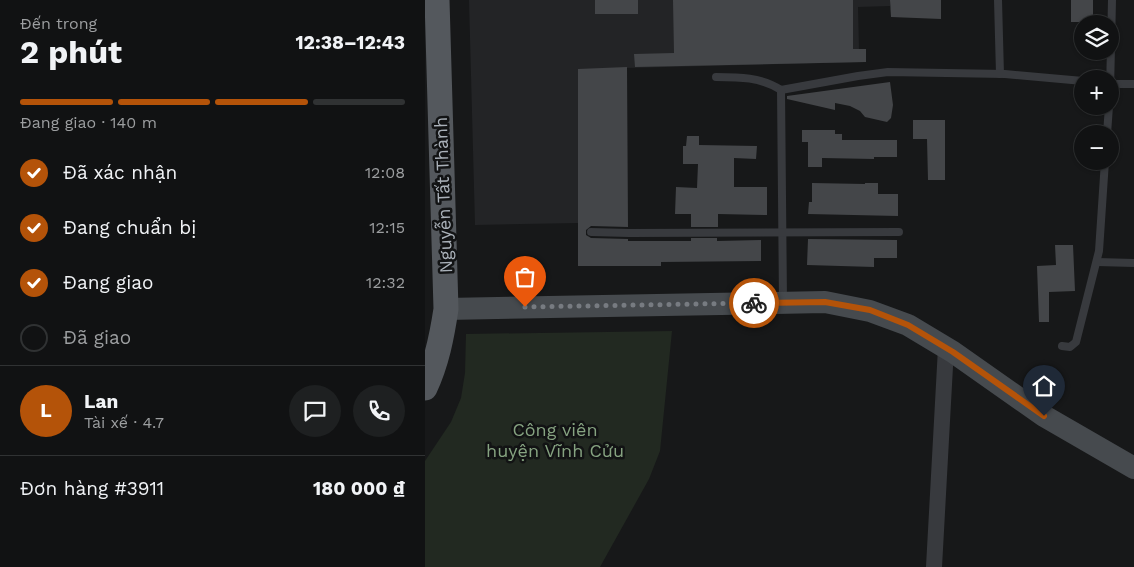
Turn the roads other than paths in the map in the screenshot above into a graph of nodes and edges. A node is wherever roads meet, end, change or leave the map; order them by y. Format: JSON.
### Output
{"nodes":[{"id":1,"x":437,"y":0,"type":"edge"},
{"id":2,"x":998,"y":0,"type":"edge"},
{"id":3,"x":1112,"y":0,"type":"edge"},
{"id":4,"x":1110,"y":70,"type":"edge"},
{"id":5,"x":1000,"y":74,"type":"junction"},
{"id":6,"x":715,"y":77,"type":"dead end"},
{"id":7,"x":1074,"y":80,"type":"edge"},
{"id":8,"x":1119,"y":84,"type":"edge"},
{"id":9,"x":1134,"y":84,"type":"edge"},
{"id":10,"x":781,"y":90,"type":"junction"},
{"id":11,"x":1104,"y":170,"type":"edge"},
{"id":12,"x":591,"y":232,"type":"dead end"},
{"id":13,"x":899,"y":232,"type":"dead end"},
{"id":14,"x":782,"y":233,"type":"junction"},
{"id":15,"x":1097,"y":262,"type":"junction"},
{"id":16,"x":1134,"y":263,"type":"edge"},
{"id":17,"x":435,"y":274,"type":"edge"},
{"id":18,"x":783,"y":302,"type":"junction"},
{"id":19,"x":446,"y":308,"type":"junction"},
{"id":20,"x":1062,"y":346,"type":"dead end"},
{"id":21,"x":947,"y":348,"type":"junction"},
{"id":22,"x":425,"y":388,"type":"edge"},
{"id":23,"x":1134,"y":468,"type":"edge"},
{"id":24,"x":934,"y":567,"type":"edge"}],
"edges":[{"from":1,"to":17,"type":"main road","name":"Nguyễn Tất Thành"},
{"from":2,"to":5,"type":"lane"},
{"from":3,"to":4,"type":"lane"},
{"from":5,"to":7,"type":"lane"},
{"from":5,"to":10,"type":"lane"},
{"from":6,"to":10,"type":"lane"},
{"from":8,"to":9,"type":"lane"},
{"from":10,"to":14,"type":"lane"},
{"from":11,"to":15,"type":"lane"},
{"from":12,"to":14,"type":"lane"},
{"from":13,"to":14,"type":"lane"},
{"from":14,"to":18,"type":"lane"},
{"from":15,"to":16,"type":"lane"},
{"from":15,"to":20,"type":"lane"},
{"from":17,"to":19,"type":"main road","name":"Nguyễn Tất Thành"},
{"from":18,"to":19,"type":"street"},
{"from":18,"to":21,"type":"street"},
{"from":19,"to":22,"type":"main road","name":"Nguyễn Tất Thành"},
{"from":21,"to":23,"type":"street"},
{"from":21,"to":24,"type":"street"}]}
